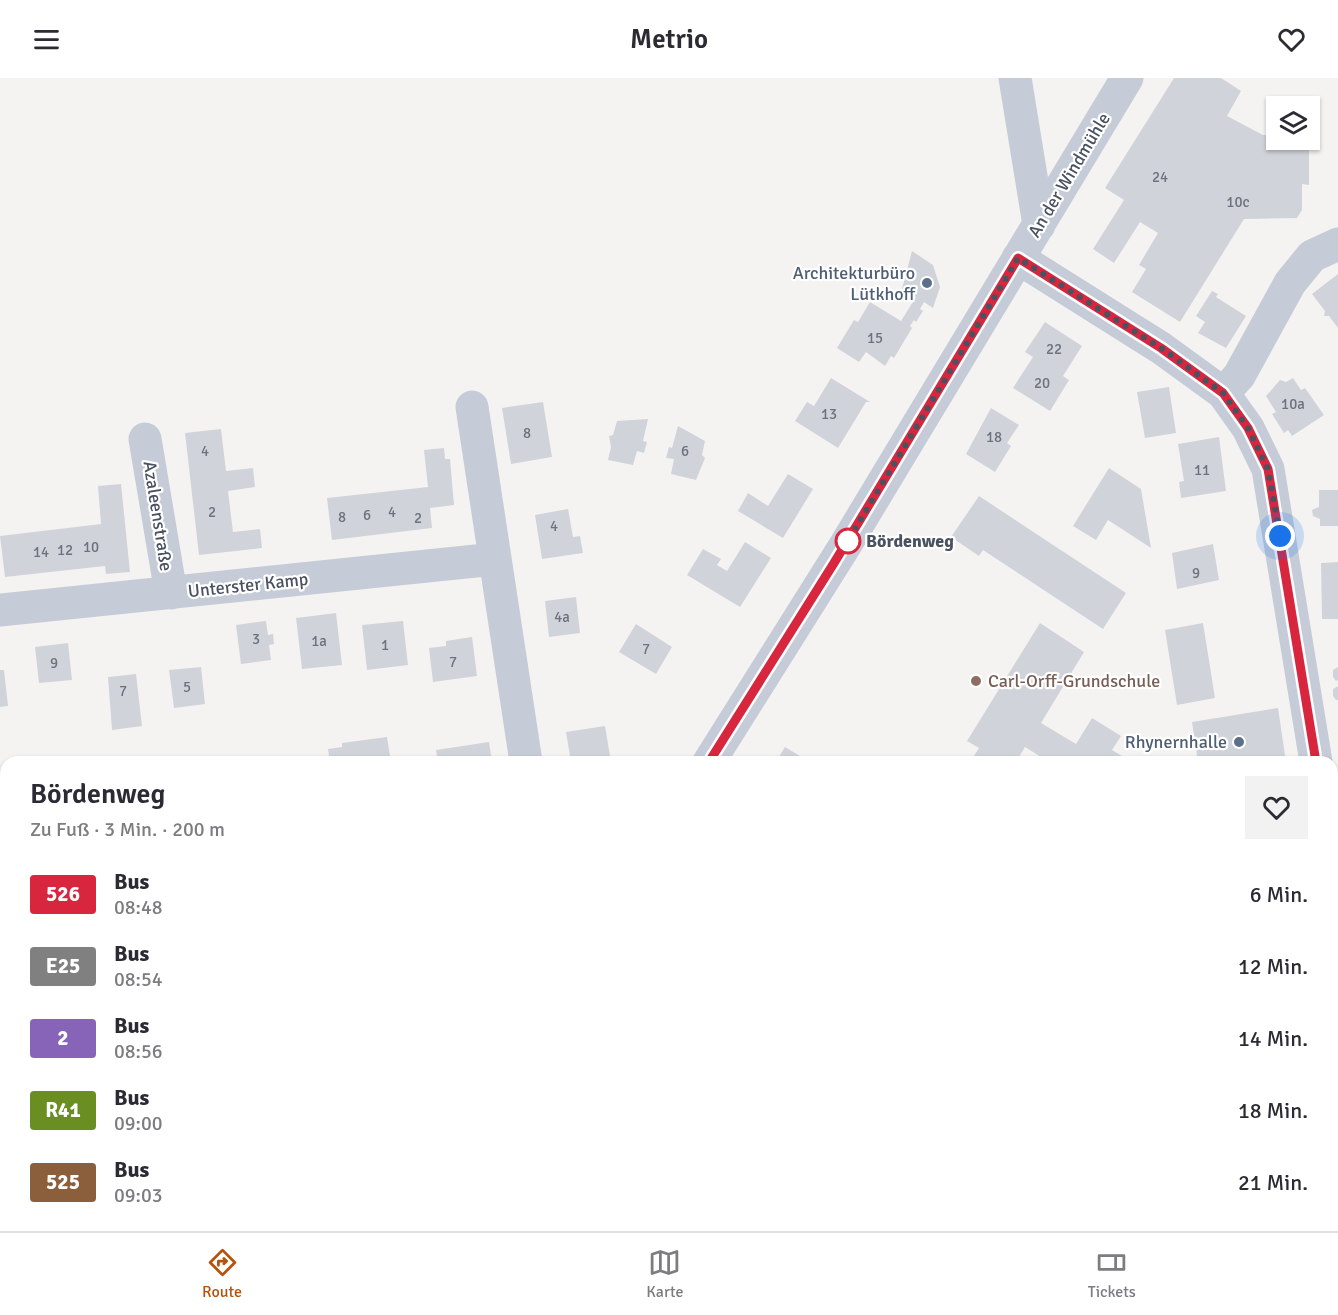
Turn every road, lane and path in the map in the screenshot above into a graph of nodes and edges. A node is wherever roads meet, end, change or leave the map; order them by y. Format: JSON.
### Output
{"nodes":[{"id":1,"x":1015,"y":78,"type":"edge"},
{"id":2,"x":1128,"y":78,"type":"edge"},
{"id":3,"x":1039,"y":225,"type":"junction"},
{"id":4,"x":1338,"y":244,"type":"edge"},
{"id":5,"x":1018,"y":258,"type":"junction"},
{"id":6,"x":1223,"y":393,"type":"junction"},
{"id":7,"x":472,"y":407,"type":"dead end"},
{"id":8,"x":145,"y":439,"type":"dead end"},
{"id":9,"x":495,"y":559,"type":"junction"},
{"id":10,"x":171,"y":593,"type":"junction"},
{"id":11,"x":0,"y":610,"type":"edge"},
{"id":12,"x":525,"y":756,"type":"edge"},
{"id":13,"x":713,"y":756,"type":"edge"},
{"id":14,"x":1315,"y":756,"type":"edge"}],
"edges":[{"from":1,"to":3,"type":"street"},
{"from":2,"to":3,"type":"street","name":"An der Windmühle"},
{"from":3,"to":5,"type":"street","name":"An der Windmühle"},
{"from":4,"to":6,"type":"street"},
{"from":5,"to":6,"type":"street"},
{"from":5,"to":13,"type":"street","name":"An der Windmühle"},
{"from":6,"to":14,"type":"street"},
{"from":7,"to":9,"type":"street"},
{"from":8,"to":10,"type":"street","name":"Azaleenstraße"},
{"from":9,"to":10,"type":"street","name":"Unterster Kamp"},
{"from":9,"to":12,"type":"street"},
{"from":10,"to":11,"type":"street","name":"Unterster Kamp"}]}
